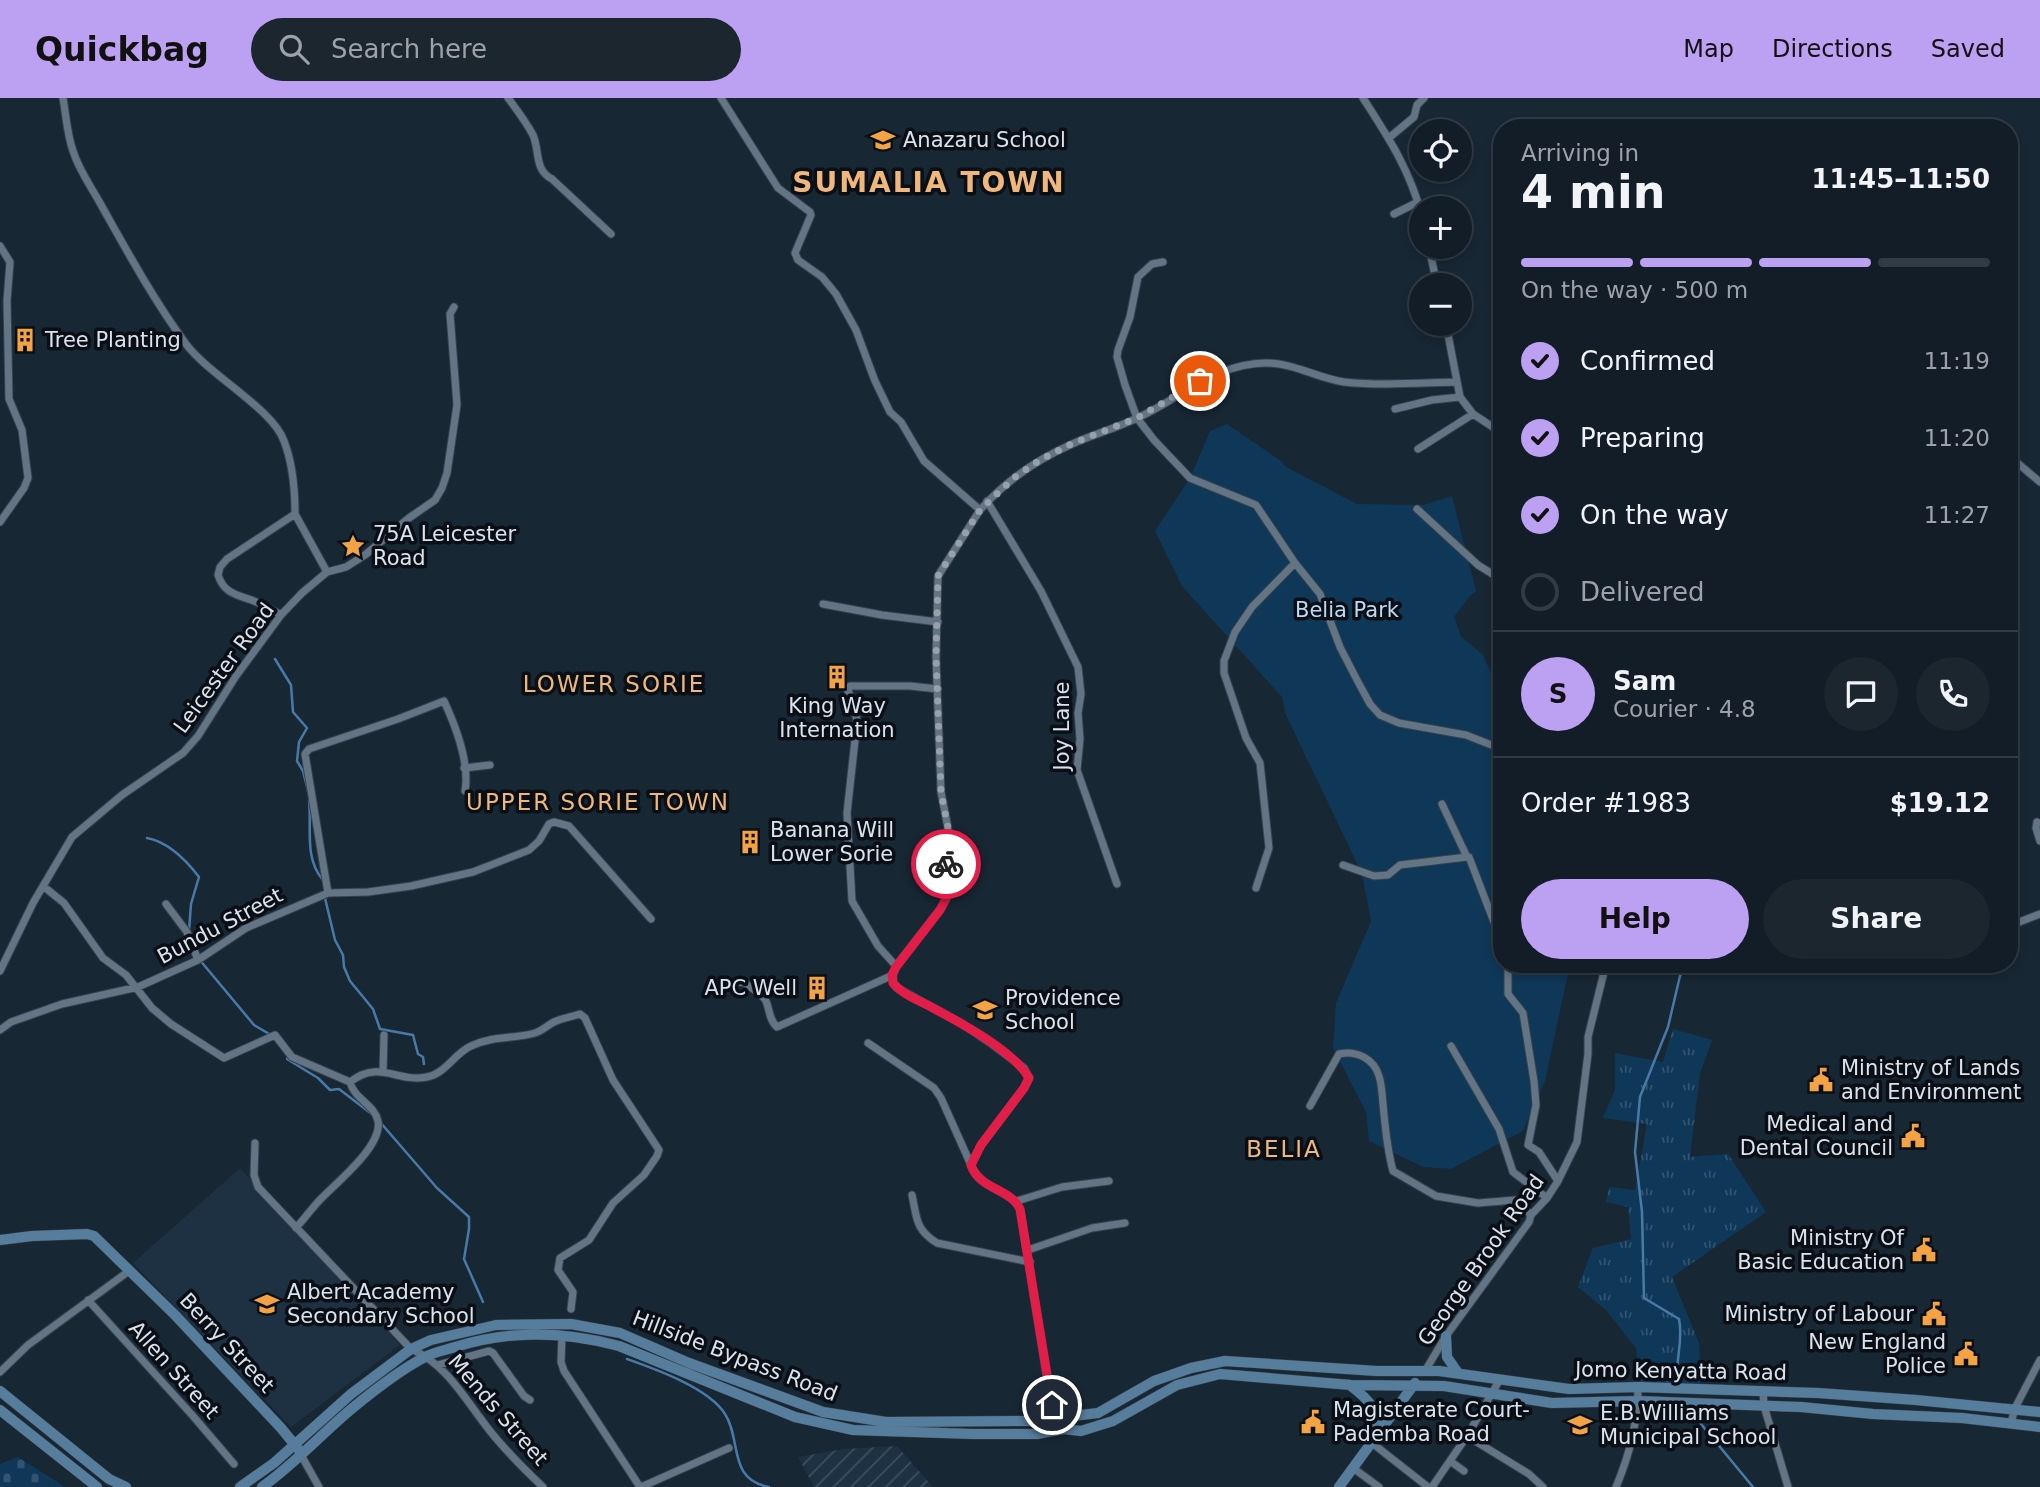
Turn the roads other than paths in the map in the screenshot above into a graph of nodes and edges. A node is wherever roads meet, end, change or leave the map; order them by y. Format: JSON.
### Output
{"nodes":[{"id":1,"x":63,"y":98,"type":"edge"},
{"id":2,"x":508,"y":98,"type":"edge"},
{"id":3,"x":721,"y":98,"type":"edge"},
{"id":4,"x":1363,"y":98,"type":"edge"},
{"id":5,"x":1424,"y":98,"type":"edge"},
{"id":6,"x":1390,"y":137,"type":"junction"},
{"id":7,"x":1416,"y":196,"type":"edge"},
{"id":8,"x":1409,"y":206,"type":"edge"},
{"id":9,"x":1394,"y":214,"type":"dead end"},
{"id":10,"x":611,"y":234,"type":"dead end"},
{"id":11,"x":0,"y":246,"type":"edge"},
{"id":12,"x":1163,"y":262,"type":"dead end"},
{"id":13,"x":454,"y":307,"type":"dead end"},
{"id":14,"x":1448,"y":336,"type":"edge"},
{"id":15,"x":1456,"y":382,"type":"junction"},
{"id":16,"x":1460,"y":397,"type":"junction"},
{"id":17,"x":1395,"y":410,"type":"dead end"},
{"id":18,"x":1473,"y":414,"type":"junction"},
{"id":19,"x":1137,"y":418,"type":"junction"},
{"id":20,"x":1493,"y":427,"type":"edge"},
{"id":21,"x":1418,"y":449,"type":"dead end"},
{"id":22,"x":2018,"y":464,"type":"edge"},
{"id":23,"x":2040,"y":482,"type":"edge"},
{"id":24,"x":988,"y":501,"type":"junction"},
{"id":25,"x":1417,"y":509,"type":"dead end"},
{"id":26,"x":980,"y":510,"type":"junction"},
{"id":27,"x":295,"y":514,"type":"junction"},
{"id":28,"x":0,"y":522,"type":"edge"},
{"id":29,"x":1295,"y":563,"type":"junction"},
{"id":30,"x":327,"y":572,"type":"junction"},
{"id":31,"x":1493,"y":574,"type":"edge"},
{"id":32,"x":823,"y":604,"type":"dead end"},
{"id":33,"x":281,"y":615,"type":"junction"},
{"id":34,"x":938,"y":622,"type":"junction"},
{"id":35,"x":938,"y":689,"type":"junction"},
{"id":36,"x":1493,"y":746,"type":"edge"},
{"id":37,"x":489,"y":765,"type":"dead end"},
{"id":38,"x":464,"y":768,"type":"junction"},
{"id":39,"x":466,"y":791,"type":"dead end"},
{"id":40,"x":1442,"y":804,"type":"dead end"},
{"id":41,"x":2037,"y":822,"type":"dead end"},
{"id":42,"x":2040,"y":841,"type":"edge"},
{"id":43,"x":1467,"y":857,"type":"junction"},
{"id":44,"x":1343,"y":865,"type":"dead end"},
{"id":45,"x":1117,"y":884,"type":"dead end"},
{"id":46,"x":43,"y":886,"type":"junction"},
{"id":47,"x":1256,"y":888,"type":"dead end"},
{"id":48,"x":328,"y":893,"type":"junction"},
{"id":49,"x":166,"y":904,"type":"dead end"},
{"id":50,"x":2040,"y":914,"type":"edge"},
{"id":51,"x":651,"y":919,"type":"dead end"},
{"id":52,"x":1493,"y":920,"type":"edge"},
{"id":53,"x":2018,"y":923,"type":"edge"},
{"id":54,"x":198,"y":960,"type":"junction"},
{"id":55,"x":0,"y":971,"type":"edge"},
{"id":56,"x":894,"y":971,"type":"junction"},
{"id":57,"x":1508,"y":973,"type":"edge"},
{"id":58,"x":1604,"y":973,"type":"edge"},
{"id":59,"x":723,"y":983,"type":"dead end"},
{"id":60,"x":138,"y":987,"type":"junction"},
{"id":61,"x":0,"y":1030,"type":"edge"},
{"id":62,"x":384,"y":1035,"type":"dead end"},
{"id":63,"x":868,"y":1043,"type":"dead end"},
{"id":64,"x":1451,"y":1046,"type":"dead end"},
{"id":65,"x":383,"y":1072,"type":"junction"},
{"id":66,"x":349,"y":1083,"type":"junction"},
{"id":67,"x":1310,"y":1106,"type":"dead end"},
{"id":68,"x":255,"y":1143,"type":"dead end"},
{"id":69,"x":971,"y":1165,"type":"junction"},
{"id":70,"x":1109,"y":1181,"type":"dead end"},
{"id":71,"x":1558,"y":1181,"type":"junction"},
{"id":72,"x":912,"y":1195,"type":"dead end"},
{"id":73,"x":1547,"y":1198,"type":"junction"},
{"id":74,"x":1017,"y":1201,"type":"junction"},
{"id":75,"x":1531,"y":1215,"type":"junction"},
{"id":76,"x":1125,"y":1223,"type":"dead end"},
{"id":77,"x":296,"y":1228,"type":"junction"},
{"id":78,"x":0,"y":1240,"type":"edge"},
{"id":79,"x":1028,"y":1250,"type":"junction"},
{"id":80,"x":1030,"y":1262,"type":"junction"},
{"id":81,"x":129,"y":1271,"type":"junction"},
{"id":82,"x":88,"y":1300,"type":"junction"},
{"id":83,"x":571,"y":1309,"type":"dead end"},
{"id":84,"x":562,"y":1335,"type":"junction"},
{"id":85,"x":1446,"y":1336,"type":"junction"},
{"id":86,"x":411,"y":1349,"type":"junction"},
{"id":87,"x":427,"y":1355,"type":"junction"},
{"id":88,"x":2040,"y":1360,"type":"edge"},
{"id":89,"x":438,"y":1365,"type":"junction"},
{"id":90,"x":1424,"y":1371,"type":"junction"},
{"id":91,"x":0,"y":1372,"type":"edge"},
{"id":92,"x":1458,"y":1373,"type":"junction"},
{"id":93,"x":1499,"y":1381,"type":"junction"},
{"id":94,"x":1351,"y":1385,"type":"junction"},
{"id":95,"x":1531,"y":1385,"type":"junction"},
{"id":96,"x":1412,"y":1386,"type":"junction"},
{"id":97,"x":1638,"y":1387,"type":"junction"},
{"id":98,"x":0,"y":1391,"type":"edge"},
{"id":99,"x":1763,"y":1391,"type":"junction"},
{"id":100,"x":1493,"y":1394,"type":"junction"},
{"id":101,"x":530,"y":1400,"type":"dead end"},
{"id":102,"x":1529,"y":1400,"type":"junction"},
{"id":103,"x":1638,"y":1401,"type":"junction"},
{"id":104,"x":1764,"y":1406,"type":"junction"},
{"id":105,"x":2015,"y":1408,"type":"junction"},
{"id":106,"x":0,"y":1410,"type":"edge"},
{"id":107,"x":2040,"y":1412,"type":"edge"},
{"id":108,"x":1056,"y":1419,"type":"junction"},
{"id":109,"x":2011,"y":1423,"type":"junction"},
{"id":110,"x":2040,"y":1427,"type":"edge"},
{"id":111,"x":1064,"y":1429,"type":"junction"},
{"id":112,"x":1467,"y":1436,"type":"junction"},
{"id":113,"x":1375,"y":1438,"type":"junction"},
{"id":114,"x":295,"y":1445,"type":"junction"},
{"id":115,"x":730,"y":1448,"type":"dead end"},
{"id":116,"x":302,"y":1455,"type":"junction"},
{"id":117,"x":1450,"y":1461,"type":"junction"},
{"id":118,"x":234,"y":1464,"type":"dead end"},
{"id":119,"x":1353,"y":1468,"type":"junction"},
{"id":120,"x":1464,"y":1471,"type":"dead end"},
{"id":121,"x":97,"y":1487,"type":"edge"},
{"id":122,"x":126,"y":1487,"type":"edge"},
{"id":123,"x":240,"y":1487,"type":"edge"},
{"id":124,"x":262,"y":1487,"type":"edge"},
{"id":125,"x":318,"y":1487,"type":"edge"},
{"id":126,"x":543,"y":1487,"type":"edge"},
{"id":127,"x":640,"y":1487,"type":"edge"},
{"id":128,"x":1339,"y":1487,"type":"edge"},
{"id":129,"x":1379,"y":1487,"type":"edge"},
{"id":130,"x":1430,"y":1487,"type":"edge"},
{"id":131,"x":1544,"y":1487,"type":"edge"},
{"id":132,"x":1616,"y":1487,"type":"edge"},
{"id":133,"x":1788,"y":1487,"type":"edge"}],
"edges":[{"from":1,"to":27,"type":"street"},
{"from":2,"to":10,"type":"street"},
{"from":3,"to":26,"type":"street"},
{"from":4,"to":6,"type":"street"},
{"from":5,"to":6,"type":"street"},
{"from":6,"to":7,"type":"street"},
{"from":8,"to":9,"type":"street"},
{"from":11,"to":28,"type":"street"},
{"from":12,"to":19,"type":"street"},
{"from":13,"to":30,"type":"street","name":"Leicester Road"},
{"from":14,"to":15,"type":"street"},
{"from":15,"to":16,"type":"street"},
{"from":15,"to":19,"type":"street"},
{"from":16,"to":17,"type":"street"},
{"from":16,"to":18,"type":"street"},
{"from":18,"to":20,"type":"street"},
{"from":18,"to":21,"type":"street"},
{"from":19,"to":24,"type":"street"},
{"from":19,"to":29,"type":"street"},
{"from":22,"to":23,"type":"street"},
{"from":24,"to":26,"type":"street"},
{"from":24,"to":45,"type":"street","name":"Joy Lane"},
{"from":25,"to":31,"type":"street"},
{"from":26,"to":34,"type":"street"},
{"from":27,"to":30,"type":"street"},
{"from":27,"to":33,"type":"street"},
{"from":29,"to":36,"type":"street"},
{"from":29,"to":47,"type":"street"},
{"from":30,"to":33,"type":"street","name":"Leicester Road"},
{"from":32,"to":34,"type":"street"},
{"from":33,"to":46,"type":"street","name":"Leicester Road"},
{"from":34,"to":35,"type":"street"},
{"from":35,"to":56,"type":"street"},
{"from":35,"to":56,"type":"street"},
{"from":37,"to":38,"type":"street"},
{"from":38,"to":39,"type":"street"},
{"from":38,"to":48,"type":"street"},
{"from":40,"to":43,"type":"street"},
{"from":41,"to":42,"type":"street"},
{"from":43,"to":44,"type":"street"},
{"from":43,"to":52,"type":"street"},
{"from":46,"to":55,"type":"street","name":"Leicester Road"},
{"from":46,"to":60,"type":"street"},
{"from":48,"to":51,"type":"street","name":"Bundu Street"},
{"from":48,"to":54,"type":"street","name":"Bundu Street"},
{"from":49,"to":54,"type":"street"},
{"from":50,"to":53,"type":"street"},
{"from":54,"to":60,"type":"street","name":"Bundu Street"},
{"from":56,"to":59,"type":"street"},
{"from":56,"to":69,"type":"street"},
{"from":57,"to":71,"type":"street"},
{"from":58,"to":71,"type":"street","name":"George Brook Road"},
{"from":60,"to":61,"type":"street","name":"Bundu Street"},
{"from":60,"to":66,"type":"street"},
{"from":62,"to":65,"type":"street"},
{"from":63,"to":69,"type":"street"},
{"from":64,"to":73,"type":"street"},
{"from":65,"to":66,"type":"street"},
{"from":65,"to":83,"type":"street"},
{"from":66,"to":77,"type":"street"},
{"from":67,"to":75,"type":"street"},
{"from":68,"to":77,"type":"street"},
{"from":69,"to":74,"type":"street"},
{"from":70,"to":74,"type":"street"},
{"from":71,"to":73,"type":"street","name":"George Brook Road"},
{"from":72,"to":80,"type":"street"},
{"from":73,"to":75,"type":"street","name":"George Brook Road"},
{"from":74,"to":79,"type":"street"},
{"from":75,"to":85,"type":"street","name":"George Brook Road"},
{"from":76,"to":79,"type":"street"},
{"from":77,"to":86,"type":"street"},
{"from":78,"to":81,"type":"main road","name":"Berry Street"},
{"from":79,"to":80,"type":"street"},
{"from":80,"to":108,"type":"street"},
{"from":81,"to":82,"type":"street"},
{"from":81,"to":114,"type":"main road","name":"Berry Street"},
{"from":82,"to":91,"type":"street"},
{"from":82,"to":118,"type":"street","name":"Allen Street"},
{"from":84,"to":87,"type":"main road","name":"Hillside Bypass Road"},
{"from":84,"to":111,"type":"main road","name":"Hillside Bypass Road"},
{"from":84,"to":127,"type":"street"},
{"from":85,"to":90,"type":"street","name":"George Brook Road"},
{"from":85,"to":92,"type":"main road"},
{"from":86,"to":87,"type":"street"},
{"from":86,"to":108,"type":"main road","name":"Hillside Bypass Road"},
{"from":86,"to":114,"type":"main road","name":"Hillside Bypass Road"},
{"from":87,"to":89,"type":"street","name":"Mends Street"},
{"from":87,"to":116,"type":"main road","name":"Hillside Bypass Road"},
{"from":88,"to":105,"type":"street"},
{"from":89,"to":101,"type":"street"},
{"from":89,"to":126,"type":"street","name":"Mends Street"},
{"from":90,"to":92,"type":"main road","name":"Jomo Kenyatta Road"},
{"from":90,"to":96,"type":"main road"},
{"from":90,"to":108,"type":"main road","name":"Hillside Bypass Road"},
{"from":92,"to":93,"type":"main road","name":"Jomo Kenyatta Road"},
{"from":93,"to":95,"type":"main road","name":"Jomo Kenyatta Road"},
{"from":93,"to":100,"type":"street"},
{"from":94,"to":96,"type":"main road","name":"Hillside Bypass Road"},
{"from":94,"to":111,"type":"main road","name":"Hillside Bypass Road"},
{"from":94,"to":113,"type":"main road"},
{"from":95,"to":97,"type":"main road","name":"Jomo Kenyatta Road"},
{"from":95,"to":102,"type":"main road"},
{"from":96,"to":100,"type":"main road","name":"Jomo Kenyatta Road"},
{"from":96,"to":113,"type":"main road"},
{"from":97,"to":99,"type":"main road","name":"Jomo Kenyatta Road"},
{"from":97,"to":103,"type":"street"},
{"from":98,"to":122,"type":"main road"},
{"from":99,"to":104,"type":"street"},
{"from":99,"to":105,"type":"main road","name":"Jomo Kenyatta Road"},
{"from":100,"to":102,"type":"main road","name":"Jomo Kenyatta Road"},
{"from":100,"to":112,"type":"street"},
{"from":102,"to":103,"type":"main road","name":"Jomo Kenyatta Road"},
{"from":103,"to":104,"type":"main road","name":"Jomo Kenyatta Road"},
{"from":103,"to":132,"type":"street"},
{"from":104,"to":109,"type":"main road","name":"Jomo Kenyatta Road"},
{"from":104,"to":133,"type":"street"},
{"from":105,"to":107,"type":"main road","name":"Jomo Kenyatta Road"},
{"from":105,"to":109,"type":"street"},
{"from":106,"to":121,"type":"main road"},
{"from":108,"to":111,"type":"street"},
{"from":109,"to":110,"type":"main road","name":"Jomo Kenyatta Road"},
{"from":112,"to":117,"type":"street"},
{"from":112,"to":131,"type":"street"},
{"from":113,"to":119,"type":"main road"},
{"from":113,"to":130,"type":"street"},
{"from":114,"to":116,"type":"main road","name":"Berry Street"},
{"from":114,"to":123,"type":"main road","name":"Hillside Bypass Road"},
{"from":115,"to":127,"type":"street"},
{"from":116,"to":124,"type":"main road","name":"Hillside Bypass Road"},
{"from":116,"to":125,"type":"street","name":"Berry Street"},
{"from":117,"to":120,"type":"street"},
{"from":117,"to":130,"type":"street"},
{"from":119,"to":128,"type":"main road"},
{"from":119,"to":129,"type":"street"}]}
